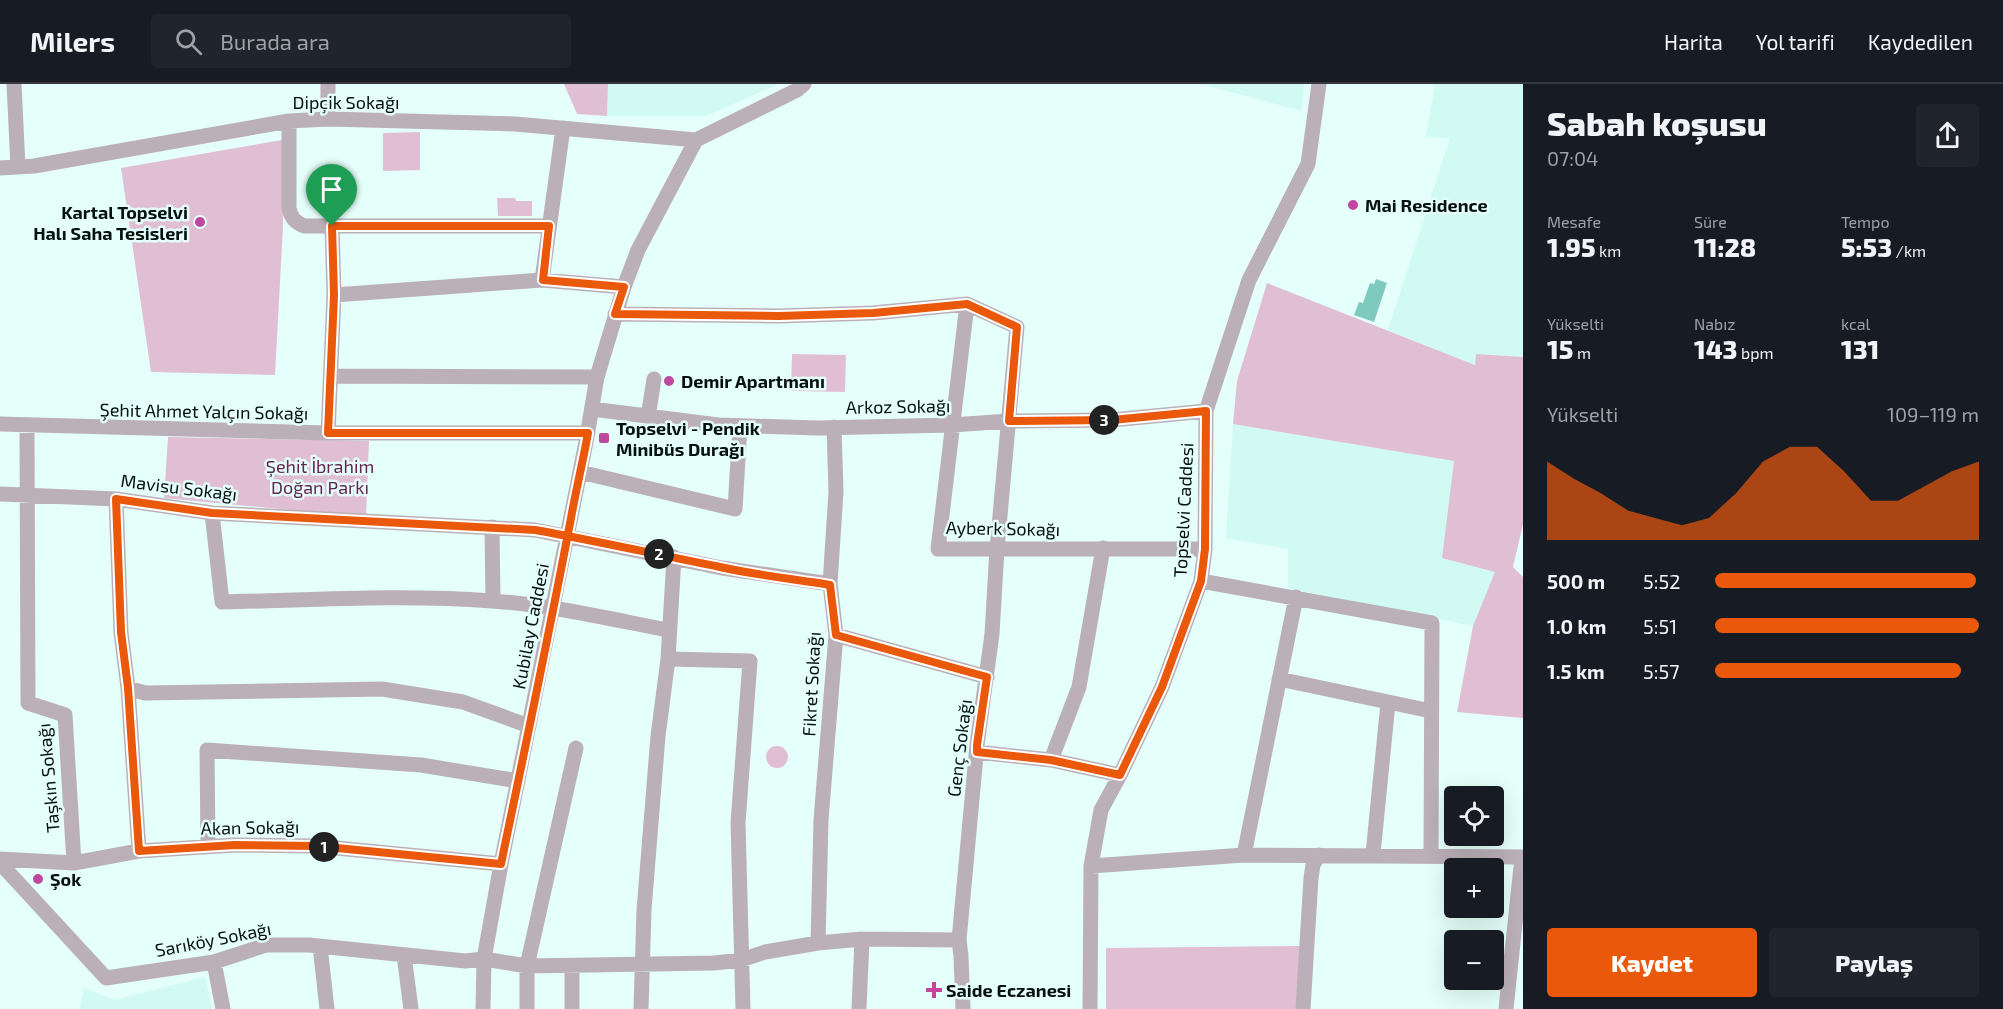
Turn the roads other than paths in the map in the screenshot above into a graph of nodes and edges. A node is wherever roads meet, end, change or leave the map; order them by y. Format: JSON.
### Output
{"nodes":[{"id":1,"x":14,"y":84,"type":"edge"},
{"id":2,"x":328,"y":84,"type":"edge"},
{"id":3,"x":804,"y":84,"type":"edge"},
{"id":4,"x":1319,"y":84,"type":"edge"},
{"id":5,"x":328,"y":119,"type":"junction"},
{"id":6,"x":290,"y":121,"type":"junction"},
{"id":7,"x":563,"y":128,"type":"junction"},
{"id":8,"x":696,"y":140,"type":"junction"},
{"id":9,"x":18,"y":167,"type":"junction"},
{"id":10,"x":0,"y":168,"type":"edge"},
{"id":11,"x":332,"y":226,"type":"junction"},
{"id":12,"x":549,"y":226,"type":"junction"},
{"id":13,"x":543,"y":280,"type":"junction"},
{"id":14,"x":624,"y":287,"type":"junction"},
{"id":15,"x":334,"y":295,"type":"junction"},
{"id":16,"x":967,"y":304,"type":"junction"},
{"id":17,"x":615,"y":314,"type":"junction"},
{"id":18,"x":331,"y":376,"type":"junction"},
{"id":19,"x":597,"y":377,"type":"junction"},
{"id":20,"x":654,"y":379,"type":"dead end"},
{"id":21,"x":592,"y":409,"type":"junction"},
{"id":22,"x":1206,"y":411,"type":"junction"},
{"id":23,"x":648,"y":417,"type":"junction"},
{"id":24,"x":1009,"y":421,"type":"junction"},
{"id":25,"x":0,"y":424,"type":"edge"},
{"id":26,"x":952,"y":425,"type":"junction"},
{"id":27,"x":27,"y":426,"type":"junction"},
{"id":28,"x":740,"y":426,"type":"junction"},
{"id":29,"x":834,"y":427,"type":"junction"},
{"id":30,"x":328,"y":433,"type":"junction"},
{"id":31,"x":588,"y":433,"type":"junction"},
{"id":32,"x":580,"y":472,"type":"junction"},
{"id":33,"x":0,"y":494,"type":"edge"},
{"id":34,"x":27,"y":494,"type":"junction"},
{"id":35,"x":116,"y":499,"type":"junction"},
{"id":36,"x":212,"y":513,"type":"junction"},
{"id":37,"x":492,"y":527,"type":"junction"},
{"id":38,"x":568,"y":536,"type":"junction"},
{"id":39,"x":1103,"y":548,"type":"junction"},
{"id":40,"x":997,"y":549,"type":"junction"},
{"id":41,"x":1205,"y":549,"type":"junction"},
{"id":42,"x":674,"y":557,"type":"junction"},
{"id":43,"x":1201,"y":581,"type":"junction"},
{"id":44,"x":830,"y":585,"type":"junction"},
{"id":45,"x":1296,"y":597,"type":"junction"},
{"id":46,"x":493,"y":601,"type":"junction"},
{"id":47,"x":554,"y":609,"type":"junction"},
{"id":48,"x":668,"y":630,"type":"junction"},
{"id":49,"x":836,"y":635,"type":"junction"},
{"id":50,"x":668,"y":659,"type":"junction"},
{"id":51,"x":987,"y":677,"type":"junction"},
{"id":52,"x":1279,"y":679,"type":"junction"},
{"id":53,"x":128,"y":688,"type":"junction"},
{"id":54,"x":1388,"y":703,"type":"junction"},
{"id":55,"x":1431,"y":711,"type":"junction"},
{"id":56,"x":529,"y":726,"type":"junction"},
{"id":57,"x":576,"y":748,"type":"dead end"},
{"id":58,"x":977,"y":752,"type":"junction"},
{"id":59,"x":1051,"y":760,"type":"junction"},
{"id":60,"x":1120,"y":775,"type":"junction"},
{"id":61,"x":518,"y":781,"type":"junction"},
{"id":62,"x":208,"y":846,"type":"junction"},
{"id":63,"x":139,"y":851,"type":"junction"},
{"id":64,"x":1373,"y":854,"type":"junction"},
{"id":65,"x":1244,"y":855,"type":"junction"},
{"id":66,"x":1319,"y":855,"type":"junction"},
{"id":67,"x":1431,"y":856,"type":"junction"},
{"id":68,"x":1522,"y":857,"type":"edge"},
{"id":69,"x":0,"y":861,"type":"edge"},
{"id":70,"x":74,"y":863,"type":"junction"},
{"id":71,"x":501,"y":864,"type":"junction"},
{"id":72,"x":1091,"y":866,"type":"junction"},
{"id":73,"x":862,"y":939,"type":"junction"},
{"id":74,"x":959,"y":940,"type":"junction"},
{"id":75,"x":818,"y":943,"type":"junction"},
{"id":76,"x":320,"y":946,"type":"junction"},
{"id":77,"x":404,"y":955,"type":"junction"},
{"id":78,"x":484,"y":959,"type":"junction"},
{"id":79,"x":741,"y":960,"type":"junction"},
{"id":80,"x":214,"y":962,"type":"junction"},
{"id":81,"x":642,"y":965,"type":"junction"},
{"id":82,"x":527,"y":966,"type":"junction"},
{"id":83,"x":572,"y":966,"type":"junction"},
{"id":84,"x":223,"y":1009,"type":"edge"},
{"id":85,"x":327,"y":1009,"type":"edge"},
{"id":86,"x":411,"y":1009,"type":"edge"},
{"id":87,"x":483,"y":1009,"type":"edge"},
{"id":88,"x":527,"y":1009,"type":"edge"},
{"id":89,"x":572,"y":1009,"type":"edge"},
{"id":90,"x":641,"y":1009,"type":"edge"},
{"id":91,"x":743,"y":1009,"type":"edge"},
{"id":92,"x":859,"y":1009,"type":"edge"},
{"id":93,"x":963,"y":1009,"type":"edge"},
{"id":94,"x":1090,"y":1009,"type":"edge"},
{"id":95,"x":1303,"y":1009,"type":"edge"},
{"id":96,"x":1506,"y":1009,"type":"edge"}],
"edges":[{"from":1,"to":9,"type":"street"},
{"from":2,"to":5,"type":"street"},
{"from":3,"to":8,"type":"street"},
{"from":4,"to":22,"type":"street","name":"Topselvi Caddesi"},
{"from":5,"to":6,"type":"street","name":"Dipçik Sokağı"},
{"from":5,"to":7,"type":"street","name":"Dipçik Sokağı"},
{"from":6,"to":9,"type":"street","name":"Dipçik Sokağı"},
{"from":6,"to":11,"type":"street"},
{"from":7,"to":8,"type":"street","name":"Dipçik Sokağı"},
{"from":7,"to":12,"type":"street"},
{"from":8,"to":14,"type":"street","name":"Kubilay Caddesi"},
{"from":9,"to":10,"type":"street","name":"Dipçik Sokağı"},
{"from":11,"to":12,"type":"street"},
{"from":11,"to":15,"type":"street"},
{"from":12,"to":13,"type":"street"},
{"from":13,"to":14,"type":"street"},
{"from":13,"to":15,"type":"street"},
{"from":14,"to":17,"type":"street","name":"Kubilay Caddesi"},
{"from":15,"to":18,"type":"street"},
{"from":16,"to":17,"type":"street"},
{"from":16,"to":24,"type":"street","name":"Genç Sokağı"},
{"from":16,"to":26,"type":"street","name":"Ayberk Sokağı"},
{"from":17,"to":19,"type":"street","name":"Kubilay Caddesi"},
{"from":18,"to":19,"type":"street"},
{"from":18,"to":30,"type":"street"},
{"from":19,"to":21,"type":"street","name":"Kubilay Caddesi"},
{"from":20,"to":23,"type":"street"},
{"from":21,"to":23,"type":"street","name":"Arkoz Sokağı"},
{"from":21,"to":31,"type":"street","name":"Kubilay Caddesi"},
{"from":22,"to":24,"type":"street","name":"Arkoz Sokağı"},
{"from":22,"to":41,"type":"street","name":"Topselvi Caddesi"},
{"from":23,"to":28,"type":"street","name":"Arkoz Sokağı"},
{"from":24,"to":26,"type":"street","name":"Arkoz Sokağı"},
{"from":24,"to":40,"type":"street","name":"Genç Sokağı"},
{"from":25,"to":27,"type":"street","name":"Şehit Ahmet Yalçın Sokağı"},
{"from":26,"to":29,"type":"street","name":"Arkoz Sokağı"},
{"from":26,"to":40,"type":"street","name":"Ayberk Sokağı"},
{"from":27,"to":30,"type":"street","name":"Şehit Ahmet Yalçın Sokağı"},
{"from":27,"to":34,"type":"street","name":"Taşkın Sokağı"},
{"from":28,"to":29,"type":"street","name":"Arkoz Sokağı"},
{"from":28,"to":32,"type":"street"},
{"from":29,"to":44,"type":"street","name":"Fikret Sokağı"},
{"from":30,"to":31,"type":"street","name":"Şehit Ahmet Yalçın Sokağı"},
{"from":31,"to":32,"type":"street","name":"Kubilay Caddesi"},
{"from":32,"to":38,"type":"street","name":"Kubilay Caddesi"},
{"from":33,"to":34,"type":"street","name":"Mavisu Sokağı"},
{"from":34,"to":35,"type":"street","name":"Mavisu Sokağı"},
{"from":34,"to":70,"type":"street","name":"Taşkın Sokağı"},
{"from":35,"to":36,"type":"street","name":"Mavisu Sokağı"},
{"from":35,"to":53,"type":"street"},
{"from":36,"to":37,"type":"street","name":"Mavisu Sokağı"},
{"from":36,"to":46,"type":"street"},
{"from":37,"to":38,"type":"street","name":"Mavisu Sokağı"},
{"from":37,"to":46,"type":"street"},
{"from":38,"to":42,"type":"street","name":"Mavisu Sokağı"},
{"from":38,"to":47,"type":"street","name":"Kubilay Caddesi"},
{"from":39,"to":40,"type":"street","name":"Ayberk Sokağı"},
{"from":39,"to":41,"type":"street","name":"Ayberk Sokağı"},
{"from":39,"to":59,"type":"street"},
{"from":40,"to":51,"type":"street","name":"Genç Sokağı"},
{"from":41,"to":43,"type":"street","name":"Topselvi Caddesi"},
{"from":42,"to":44,"type":"street","name":"Mavisu Sokağı"},
{"from":42,"to":48,"type":"street"},
{"from":43,"to":45,"type":"street"},
{"from":43,"to":60,"type":"street","name":"Topselvi Caddesi"},
{"from":44,"to":49,"type":"street","name":"Fikret Sokağı"},
{"from":45,"to":52,"type":"street"},
{"from":45,"to":55,"type":"street"},
{"from":46,"to":47,"type":"street"},
{"from":47,"to":48,"type":"street"},
{"from":47,"to":56,"type":"street","name":"Kubilay Caddesi"},
{"from":48,"to":50,"type":"street"},
{"from":49,"to":51,"type":"street"},
{"from":49,"to":75,"type":"street","name":"Fikret Sokağı"},
{"from":50,"to":79,"type":"street"},
{"from":50,"to":81,"type":"street"},
{"from":51,"to":58,"type":"street","name":"Genç Sokağı"},
{"from":52,"to":54,"type":"street"},
{"from":52,"to":65,"type":"street"},
{"from":53,"to":56,"type":"street"},
{"from":53,"to":63,"type":"street"},
{"from":54,"to":55,"type":"street"},
{"from":54,"to":64,"type":"street"},
{"from":55,"to":67,"type":"street"},
{"from":56,"to":61,"type":"street","name":"Kubilay Caddesi"},
{"from":57,"to":82,"type":"street"},
{"from":58,"to":59,"type":"street"},
{"from":58,"to":74,"type":"street","name":"Genç Sokağı"},
{"from":59,"to":60,"type":"street"},
{"from":60,"to":72,"type":"street","name":"Topselvi Caddesi"},
{"from":61,"to":62,"type":"street"},
{"from":61,"to":71,"type":"street","name":"Kubilay Caddesi"},
{"from":62,"to":63,"type":"street","name":"Akan Sokağı"},
{"from":62,"to":71,"type":"street","name":"Akan Sokağı"},
{"from":63,"to":70,"type":"street","name":"Akan Sokağı"},
{"from":64,"to":66,"type":"street"},
{"from":64,"to":67,"type":"street"},
{"from":65,"to":66,"type":"street"},
{"from":65,"to":72,"type":"street"},
{"from":66,"to":95,"type":"street"},
{"from":67,"to":68,"type":"street"},
{"from":68,"to":96,"type":"street"},
{"from":69,"to":70,"type":"street","name":"Akan Sokağı"},
{"from":69,"to":80,"type":"street","name":"Sarıköy Sokağı"},
{"from":71,"to":78,"type":"street","name":"Kubilay Caddesi"},
{"from":72,"to":94,"type":"street","name":"Topselvi Caddesi"},
{"from":73,"to":74,"type":"street","name":"Sarıköy Sokağı"},
{"from":73,"to":75,"type":"street","name":"Sarıköy Sokağı"},
{"from":73,"to":92,"type":"street"},
{"from":74,"to":93,"type":"street","name":"Genç Sokağı"},
{"from":75,"to":79,"type":"street","name":"Sarıköy Sokağı"},
{"from":76,"to":77,"type":"street","name":"Sarıköy Sokağı"},
{"from":76,"to":80,"type":"street","name":"Sarıköy Sokağı"},
{"from":76,"to":85,"type":"street"},
{"from":77,"to":78,"type":"street","name":"Sarıköy Sokağı"},
{"from":77,"to":86,"type":"street"},
{"from":78,"to":82,"type":"street","name":"Sarıköy Sokağı"},
{"from":78,"to":87,"type":"street","name":"Kubilay Caddesi"},
{"from":79,"to":81,"type":"street","name":"Sarıköy Sokağı"},
{"from":79,"to":91,"type":"street"},
{"from":80,"to":84,"type":"street"},
{"from":81,"to":83,"type":"street","name":"Sarıköy Sokağı"},
{"from":81,"to":90,"type":"street"},
{"from":82,"to":83,"type":"street","name":"Sarıköy Sokağı"},
{"from":82,"to":88,"type":"street"},
{"from":83,"to":89,"type":"street"}]}
